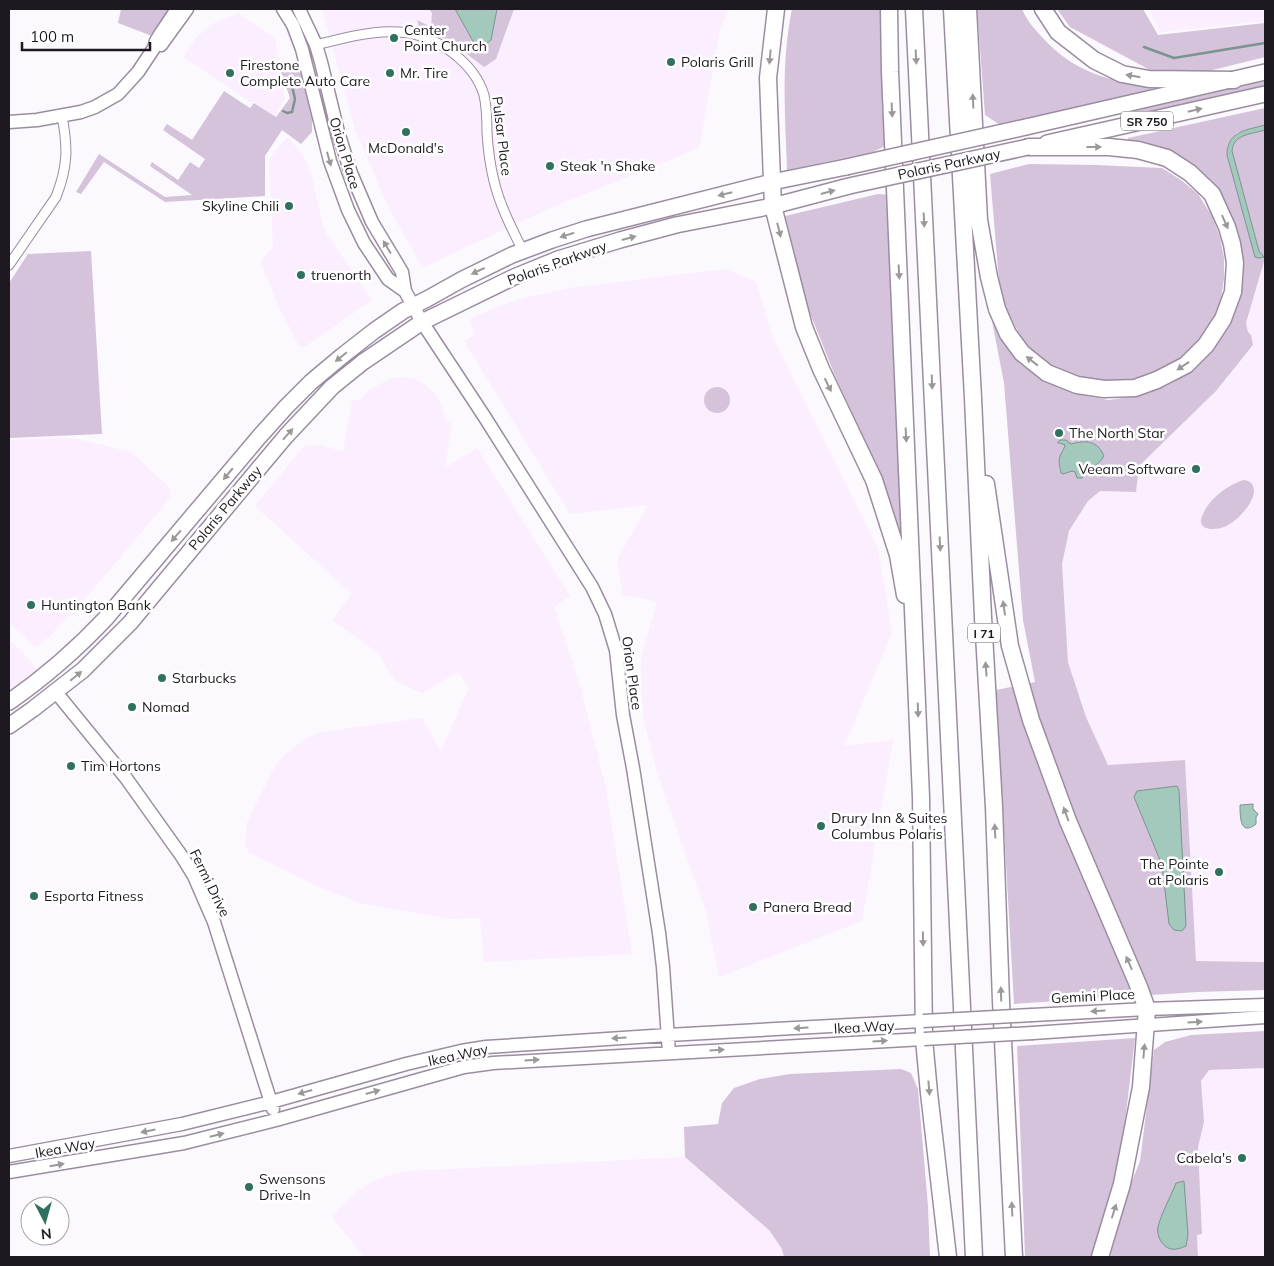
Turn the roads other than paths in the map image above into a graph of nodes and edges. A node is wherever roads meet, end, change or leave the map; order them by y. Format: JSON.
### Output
{"nodes":[{"id":1,"x":177,"y":9,"type":"edge"},
{"id":2,"x":187,"y":9,"type":"edge"},
{"id":3,"x":285,"y":9,"type":"edge"},
{"id":4,"x":299,"y":9,"type":"edge"},
{"id":5,"x":776,"y":9,"type":"edge"},
{"id":6,"x":889,"y":9,"type":"edge"},
{"id":7,"x":914,"y":9,"type":"edge"},
{"id":8,"x":952,"y":9,"type":"edge"},
{"id":9,"x":968,"y":9,"type":"edge"},
{"id":10,"x":1043,"y":9,"type":"edge"},
{"id":11,"x":316,"y":45,"type":"junction"},
{"id":12,"x":154,"y":48,"type":"junction"},
{"id":13,"x":1265,"y":72,"type":"edge"},
{"id":14,"x":1234,"y":80,"type":"junction"},
{"id":15,"x":1265,"y":94,"type":"edge"},
{"id":16,"x":9,"y":113,"type":"edge"},
{"id":17,"x":62,"y":116,"type":"junction"},
{"id":18,"x":9,"y":122,"type":"edge"},
{"id":19,"x":1028,"y":148,"type":"junction"},
{"id":20,"x":772,"y":182,"type":"junction"},
{"id":21,"x":773,"y":206,"type":"junction"},
{"id":22,"x":523,"y":252,"type":"junction"},
{"id":23,"x":9,"y":265,"type":"edge"},
{"id":24,"x":405,"y":291,"type":"junction"},
{"id":25,"x":413,"y":306,"type":"junction"},
{"id":26,"x":422,"y":322,"type":"junction"},
{"id":27,"x":973,"y":398,"type":"junction"},
{"id":28,"x":916,"y":661,"type":"junction"},
{"id":29,"x":56,"y":691,"type":"junction"},
{"id":30,"x":9,"y":702,"type":"edge"},
{"id":31,"x":9,"y":726,"type":"edge"},
{"id":32,"x":1265,"y":1005,"type":"edge"},
{"id":33,"x":1147,"y":1008,"type":"junction"},
{"id":34,"x":1265,"y":1017,"type":"edge"},
{"id":35,"x":924,"y":1021,"type":"junction"},
{"id":36,"x":1146,"y":1026,"type":"junction"},
{"id":37,"x":668,"y":1035,"type":"junction"},
{"id":38,"x":924,"y":1039,"type":"junction"},
{"id":39,"x":669,"y":1053,"type":"junction"},
{"id":40,"x":271,"y":1102,"type":"junction"},
{"id":41,"x":276,"y":1120,"type":"junction"},
{"id":42,"x":9,"y":1156,"type":"edge"},
{"id":43,"x":9,"y":1172,"type":"edge"},
{"id":44,"x":948,"y":1257,"type":"edge"},
{"id":45,"x":974,"y":1257,"type":"edge"},
{"id":46,"x":1014,"y":1257,"type":"edge"},
{"id":47,"x":1100,"y":1257,"type":"edge"}],
"edges":[{"from":1,"to":12,"type":"main road"},
{"from":2,"to":12,"type":"main road"},
{"from":3,"to":11,"type":"main road"},
{"from":3,"to":24,"type":"main road","name":"Orion Place","one_way":true},
{"from":4,"to":11,"type":"main road","name":"Orion Place"},
{"from":5,"to":20,"type":"highway","one_way":true},
{"from":6,"to":28,"type":"highway","one_way":true},
{"from":7,"to":45,"type":"highway","one_way":true},
{"from":8,"to":27,"type":"highway","number":"I 71"},
{"from":19,"to":9,"type":"highway","one_way":true},
{"from":14,"to":10,"type":"highway","one_way":true},
{"from":11,"to":22,"type":"street","name":"Pulsar Place"},
{"from":24,"to":11,"type":"main road","name":"Orion Place","one_way":true},
{"from":12,"to":17,"type":"main road"},
{"from":13,"to":14,"type":"main road","name":"Polaris Parkway","number":"SR 750"},
{"from":14,"to":20,"type":"main road","name":"Polaris Parkway","number":"SR 750","bridge":true},
{"from":19,"to":15,"type":"main road","name":"Polaris Parkway","number":"SR 750","one_way":true},
{"from":16,"to":17,"type":"main road"},
{"from":17,"to":18,"type":"main road"},
{"from":17,"to":23,"type":"street"},
{"from":21,"to":19,"type":"main road","name":"Polaris Parkway","number":"SR 750","one_way":true,"bridge":true},
{"from":20,"to":21,"type":"highway"},
{"from":20,"to":22,"type":"main road","name":"Polaris Parkway","one_way":true},
{"from":26,"to":21,"type":"main road","name":"Polaris Parkway","one_way":true},
{"from":21,"to":28,"type":"highway","one_way":true},
{"from":22,"to":25,"type":"main road","name":"Polaris Parkway","one_way":true},
{"from":24,"to":25,"type":"main road","name":"Orion Place"},
{"from":25,"to":26,"type":"main road","name":"Orion Place"},
{"from":25,"to":30,"type":"main road","name":"Polaris Parkway","one_way":true},
{"from":29,"to":26,"type":"main road","name":"Polaris Parkway","one_way":true},
{"from":26,"to":37,"type":"main road","name":"Orion Place"},
{"from":33,"to":27,"type":"highway","one_way":true},
{"from":46,"to":27,"type":"highway","number":"I 71","one_way":true},
{"from":28,"to":35,"type":"highway","one_way":true},
{"from":29,"to":31,"type":"main road","name":"Polaris Parkway"},
{"from":29,"to":40,"type":"main road","name":"Fermi Drive"},
{"from":32,"to":33,"type":"main road","name":"Gemini Place"},
{"from":33,"to":35,"type":"main road","name":"Gemini Place","one_way":true,"bridge":true},
{"from":33,"to":36,"type":"highway"},
{"from":36,"to":34,"type":"main road","one_way":true},
{"from":35,"to":37,"type":"main road","name":"Ikea Way","one_way":true},
{"from":35,"to":38,"type":"highway"},
{"from":36,"to":38,"type":"main road","bridge":true},
{"from":47,"to":36,"type":"highway","one_way":true},
{"from":37,"to":39,"type":"main road","name":"Orion Place"},
{"from":37,"to":40,"type":"main road","name":"Ikea Way","one_way":true},
{"from":39,"to":38,"type":"main road","name":"Ikea Way","one_way":true},
{"from":38,"to":44,"type":"highway","one_way":true},
{"from":41,"to":39,"type":"main road","name":"Ikea Way","one_way":true},
{"from":40,"to":41,"type":"main road","name":"Fermi Drive"},
{"from":40,"to":42,"type":"main road","name":"Ikea Way","one_way":true},
{"from":43,"to":41,"type":"main road","name":"Ikea Way","one_way":true}]}
